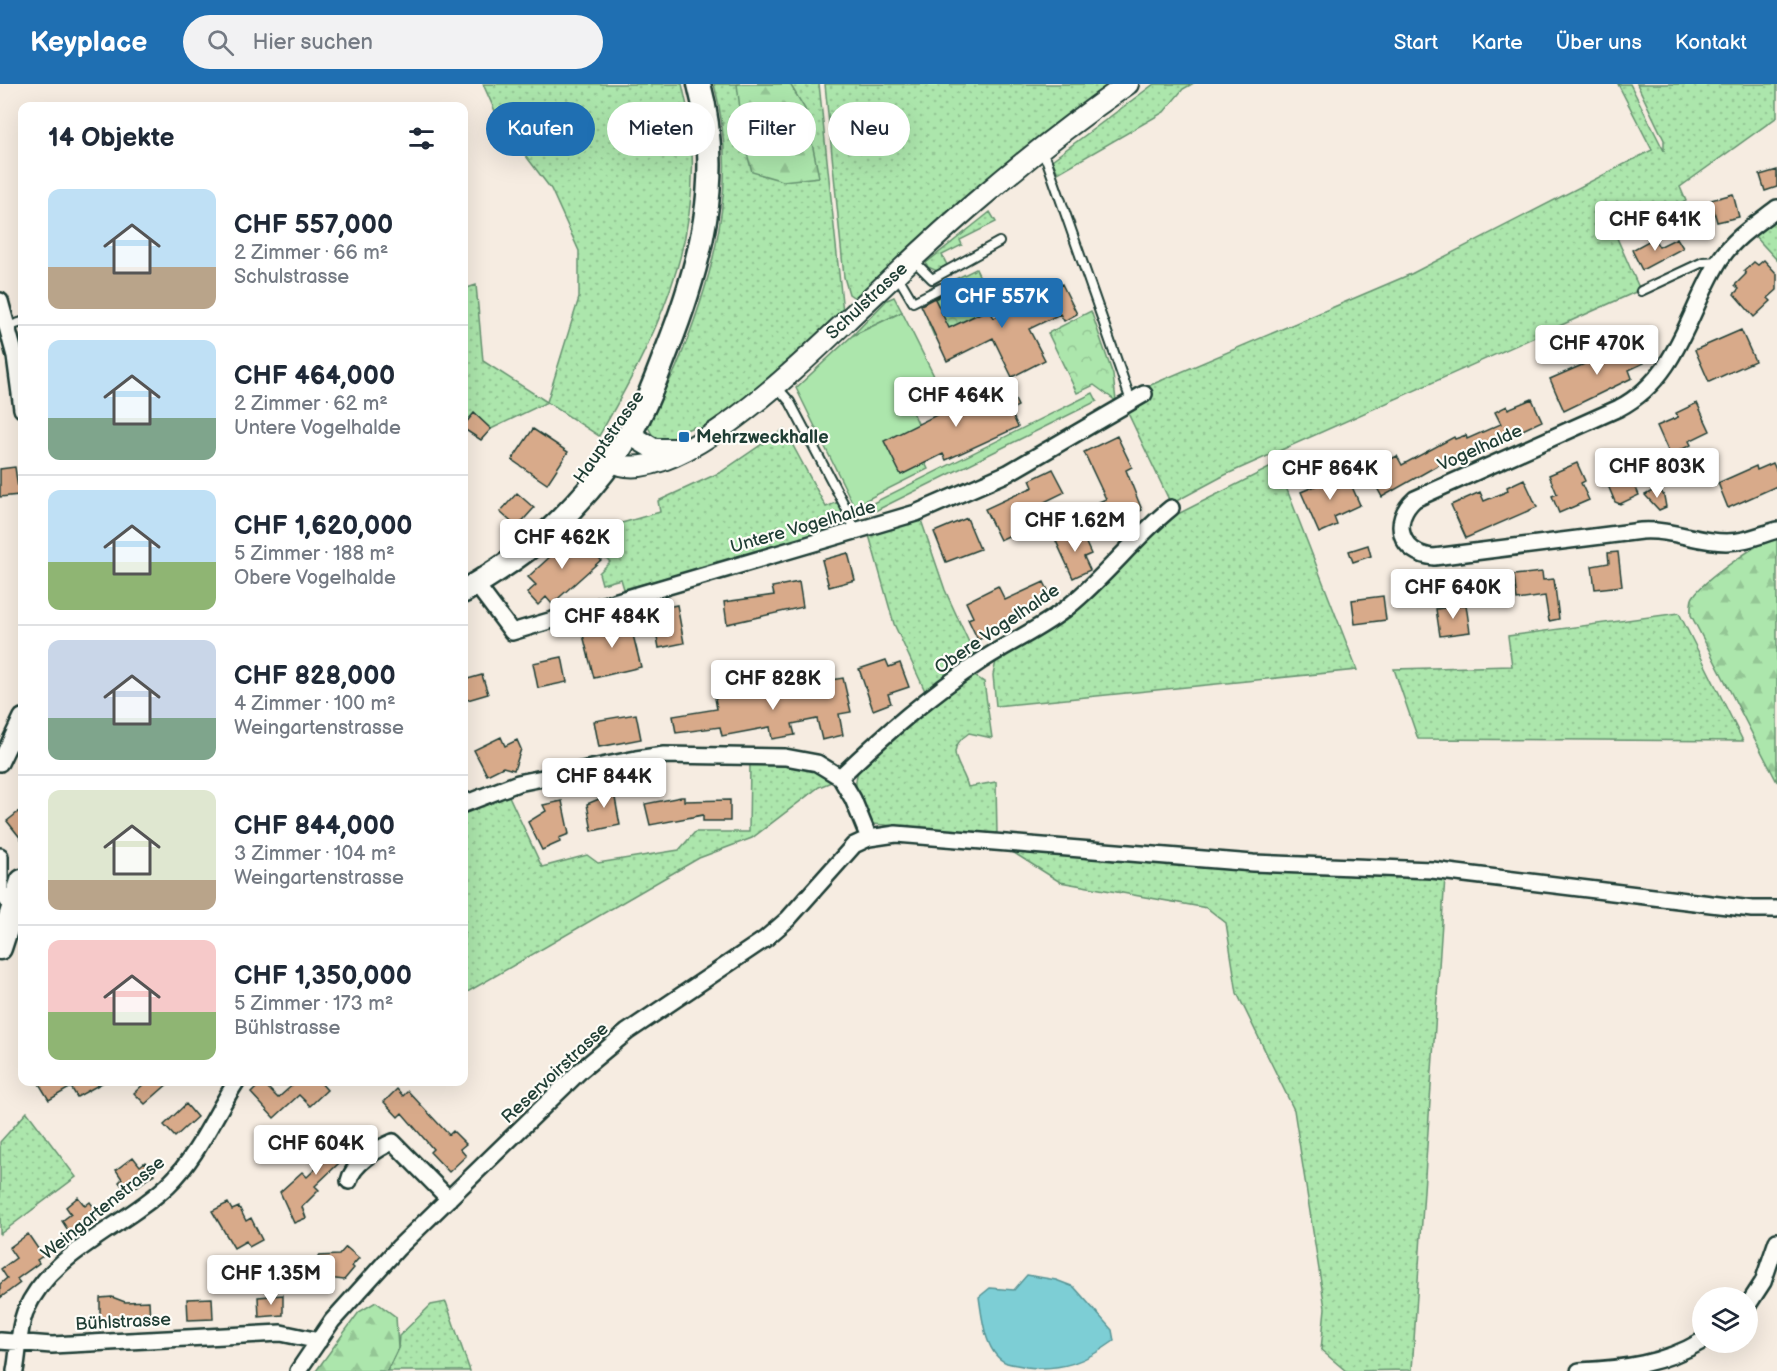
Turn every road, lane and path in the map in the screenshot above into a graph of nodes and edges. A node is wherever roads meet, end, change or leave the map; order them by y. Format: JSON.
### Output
{"nodes":[{"id":1,"x":699,"y":84,"type":"edge"},
{"id":2,"x":1128,"y":84,"type":"edge"},
{"id":3,"x":1040,"y":150,"type":"junction"},
{"id":4,"x":1777,"y":208,"type":"edge"},
{"id":5,"x":999,"y":242,"type":"dead end"},
{"id":6,"x":912,"y":259,"type":"junction"},
{"id":7,"x":1720,"y":261,"type":"junction"},
{"id":8,"x":896,"y":274,"type":"junction"},
{"id":9,"x":941,"y":288,"type":"dead end"},
{"id":10,"x":1641,"y":291,"type":"dead end"},
{"id":11,"x":0,"y":301,"type":"edge"},
{"id":12,"x":18,"y":323,"type":"edge"},
{"id":13,"x":7,"y":327,"type":"junction"},
{"id":14,"x":776,"y":386,"type":"junction"},
{"id":15,"x":18,"y":387,"type":"edge"},
{"id":16,"x":1137,"y":398,"type":"joint"},
{"id":17,"x":615,"y":445,"type":"junction"},
{"id":18,"x":690,"y":446,"type":"junction"},
{"id":19,"x":1171,"y":508,"type":"dead end"},
{"id":20,"x":1777,"y":530,"type":"edge"},
{"id":21,"x":855,"y":533,"type":"junction"},
{"id":22,"x":470,"y":587,"type":"edge"},
{"id":23,"x":18,"y":725,"type":"edge"},
{"id":24,"x":0,"y":763,"type":"edge"},
{"id":25,"x":840,"y":777,"type":"junction"},
{"id":26,"x":468,"y":802,"type":"edge"},
{"id":27,"x":869,"y":838,"type":"junction"},
{"id":28,"x":0,"y":856,"type":"edge"},
{"id":29,"x":18,"y":889,"type":"edge"},
{"id":30,"x":0,"y":892,"type":"edge"},
{"id":31,"x":1777,"y":909,"type":"edge"},
{"id":32,"x":15,"y":911,"type":"edge"},
{"id":33,"x":0,"y":948,"type":"edge"},
{"id":34,"x":234,"y":1086,"type":"edge"},
{"id":35,"x":349,"y":1181,"type":"dead end"},
{"id":36,"x":449,"y":1199,"type":"junction"},
{"id":37,"x":1777,"y":1241,"type":"edge"},
{"id":38,"x":1758,"y":1290,"type":"edge"},
{"id":39,"x":0,"y":1341,"type":"edge"},
{"id":40,"x":319,"y":1341,"type":"junction"},
{"id":41,"x":19,"y":1344,"type":"junction"},
{"id":42,"x":1692,"y":1347,"type":"edge"},
{"id":43,"x":15,"y":1371,"type":"edge"},
{"id":44,"x":298,"y":1371,"type":"edge"},
{"id":45,"x":1579,"y":1371,"type":"edge"}],
"edges":[{"from":1,"to":17,"type":"main road","name":"Hauptstrasse"},
{"from":2,"to":3,"type":"street","name":"Schulstrasse"},
{"from":3,"to":6,"type":"street","name":"Schulstrasse"},
{"from":3,"to":16,"type":"lane"},
{"from":4,"to":7,"type":"street","name":"Vogelhalde"},
{"from":5,"to":6,"type":"lane"},
{"from":6,"to":8,"type":"street","name":"Schulstrasse"},
{"from":7,"to":10,"type":"lane"},
{"from":7,"to":20,"type":"street","name":"Vogelhalde"},
{"from":8,"to":9,"type":"lane"},
{"from":8,"to":14,"type":"street","name":"Schulstrasse"},
{"from":11,"to":13,"type":"street"},
{"from":12,"to":13,"type":"lane"},
{"from":13,"to":15,"type":"street"},
{"from":14,"to":18,"type":"street","name":"Schulstrasse"},
{"from":14,"to":21,"type":"lane"},
{"from":16,"to":21,"type":"street","name":"Untere Vogelhalde"},
{"from":17,"to":18,"type":"street","name":"Schulstrasse"},
{"from":17,"to":18,"type":"street","name":"Schulstrasse"},
{"from":17,"to":22,"type":"main road","name":"Hauptstrasse"},
{"from":19,"to":25,"type":"street","name":"Obere Vogelhalde"},
{"from":21,"to":22,"type":"street","name":"Untere Vogelhalde"},
{"from":23,"to":24,"type":"street"},
{"from":25,"to":26,"type":"street"},
{"from":25,"to":27,"type":"street"},
{"from":27,"to":31,"type":"street"},
{"from":27,"to":36,"type":"street","name":"Reservoirstrasse"},
{"from":28,"to":30,"type":"street"},
{"from":29,"to":32,"type":"main road"},
{"from":30,"to":32,"type":"street"},
{"from":32,"to":33,"type":"main road"},
{"from":34,"to":41,"type":"street","name":"Weingartenstrasse"},
{"from":35,"to":36,"type":"street"},
{"from":36,"to":40,"type":"street","name":"Reservoirstrasse"},
{"from":37,"to":38,"type":"street"},
{"from":39,"to":41,"type":"street","name":"Bühlstrasse"},
{"from":40,"to":41,"type":"street","name":"Bühlstrasse"},
{"from":40,"to":44,"type":"street","name":"Reservoirstrasse"},
{"from":41,"to":43,"type":"street","name":"Weingartenstrasse"},
{"from":42,"to":45,"type":"street"}]}
